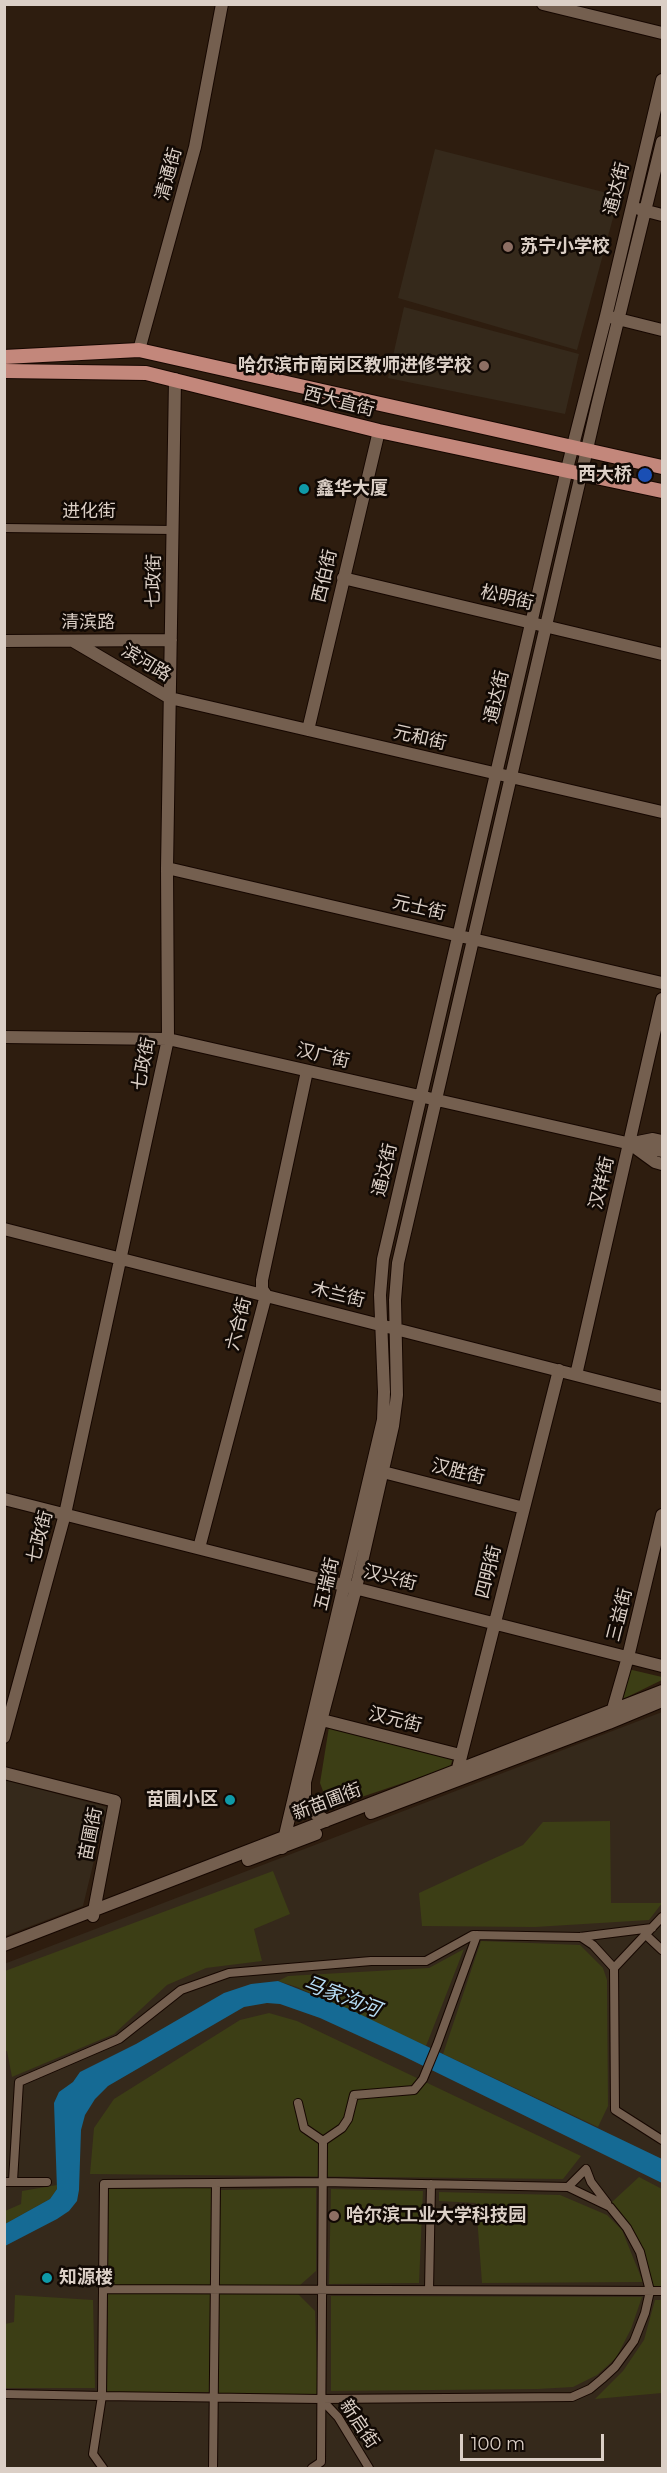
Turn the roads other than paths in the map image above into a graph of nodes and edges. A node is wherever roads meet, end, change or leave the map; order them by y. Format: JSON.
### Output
{"nodes":[{"id":1,"x":222,"y":4,"type":"edge"},
{"id":2,"x":543,"y":4,"type":"edge"},
{"id":3,"x":663,"y":33,"type":"edge"},
{"id":4,"x":663,"y":80,"type":"edge"},
{"id":5,"x":663,"y":142,"type":"edge"},
{"id":6,"x":638,"y":209,"type":"junction"},
{"id":7,"x":663,"y":215,"type":"edge"},
{"id":8,"x":612,"y":318,"type":"junction"},
{"id":9,"x":663,"y":330,"type":"edge"},
{"id":10,"x":139,"y":350,"type":"junction"},
{"id":11,"x":4,"y":351,"type":"edge"},
{"id":12,"x":38,"y":356,"type":"junction"},
{"id":13,"x":4,"y":357,"type":"edge"},
{"id":14,"x":4,"y":371,"type":"edge"},
{"id":15,"x":39,"y":372,"type":"junction"},
{"id":16,"x":4,"y":376,"type":"edge"},
{"id":17,"x":175,"y":379,"type":"junction"},
{"id":18,"x":379,"y":431,"type":"junction"},
{"id":19,"x":573,"y":446,"type":"junction"},
{"id":20,"x":587,"y":449,"type":"junction"},
{"id":21,"x":663,"y":467,"type":"edge"},
{"id":22,"x":567,"y":470,"type":"junction"},
{"id":23,"x":581,"y":472,"type":"junction"},
{"id":24,"x":663,"y":491,"type":"edge"},
{"id":25,"x":4,"y":528,"type":"edge"},
{"id":26,"x":173,"y":530,"type":"junction"},
{"id":27,"x":343,"y":578,"type":"junction"},
{"id":28,"x":532,"y":623,"type":"junction"},
{"id":29,"x":546,"y":626,"type":"junction"},
{"id":30,"x":171,"y":640,"type":"junction"},
{"id":31,"x":4,"y":641,"type":"edge"},
{"id":32,"x":73,"y":641,"type":"junction"},
{"id":33,"x":663,"y":654,"type":"edge"},
{"id":34,"x":170,"y":698,"type":"junction"},
{"id":35,"x":308,"y":730,"type":"junction"},
{"id":36,"x":498,"y":774,"type":"junction"},
{"id":37,"x":512,"y":777,"type":"junction"},
{"id":38,"x":663,"y":812,"type":"edge"},
{"id":39,"x":167,"y":868,"type":"junction"},
{"id":40,"x":458,"y":936,"type":"junction"},
{"id":41,"x":474,"y":939,"type":"junction"},
{"id":42,"x":663,"y":983,"type":"edge"},
{"id":43,"x":663,"y":999,"type":"edge"},
{"id":44,"x":4,"y":1037,"type":"edge"},
{"id":45,"x":168,"y":1039,"type":"junction"},
{"id":46,"x":307,"y":1071,"type":"junction"},
{"id":47,"x":420,"y":1097,"type":"junction"},
{"id":48,"x":437,"y":1101,"type":"junction"},
{"id":49,"x":663,"y":1141,"type":"edge"},
{"id":50,"x":629,"y":1144,"type":"junction"},
{"id":51,"x":663,"y":1152,"type":"edge"},
{"id":52,"x":663,"y":1164,"type":"edge"},
{"id":53,"x":4,"y":1229,"type":"edge"},
{"id":54,"x":122,"y":1259,"type":"junction"},
{"id":55,"x":266,"y":1295,"type":"junction"},
{"id":56,"x":381,"y":1325,"type":"junction"},
{"id":57,"x":397,"y":1329,"type":"junction"},
{"id":58,"x":559,"y":1370,"type":"junction"},
{"id":59,"x":576,"y":1375,"type":"junction"},
{"id":60,"x":663,"y":1396,"type":"edge"},
{"id":61,"x":383,"y":1472,"type":"junction"},
{"id":62,"x":4,"y":1499,"type":"edge"},
{"id":63,"x":524,"y":1508,"type":"junction"},
{"id":64,"x":65,"y":1514,"type":"junction"},
{"id":65,"x":663,"y":1515,"type":"edge"},
{"id":66,"x":199,"y":1548,"type":"junction"},
{"id":67,"x":350,"y":1587,"type":"junction"},
{"id":68,"x":494,"y":1623,"type":"junction"},
{"id":69,"x":628,"y":1657,"type":"junction"},
{"id":70,"x":663,"y":1666,"type":"edge"},
{"id":71,"x":663,"y":1691,"type":"edge"},
{"id":72,"x":663,"y":1701,"type":"edge"},
{"id":73,"x":611,"y":1717,"type":"junction"},
{"id":74,"x":322,"y":1720,"type":"junction"},
{"id":75,"x":4,"y":1737,"type":"edge"},
{"id":76,"x":460,"y":1755,"type":"junction"},
{"id":77,"x":4,"y":1773,"type":"edge"},
{"id":78,"x":455,"y":1777,"type":"junction"},
{"id":79,"x":326,"y":1821,"type":"junction"},
{"id":80,"x":283,"y":1843,"type":"junction"},
{"id":81,"x":94,"y":1913,"type":"junction"},
{"id":82,"x":663,"y":1917,"type":"edge"},
{"id":83,"x":652,"y":1928,"type":"junction"},
{"id":84,"x":477,"y":1935,"type":"junction"},
{"id":85,"x":646,"y":1935,"type":"junction"},
{"id":86,"x":580,"y":1937,"type":"junction"},
{"id":87,"x":4,"y":1945,"type":"edge"},
{"id":88,"x":4,"y":1950,"type":"edge"},
{"id":89,"x":663,"y":1950,"type":"edge"},
{"id":90,"x":614,"y":1968,"type":"junction"},
{"id":91,"x":298,"y":2103,"type":"dead end"},
{"id":92,"x":663,"y":2140,"type":"edge"},
{"id":93,"x":323,"y":2141,"type":"junction"},
{"id":94,"x":9,"y":2182,"type":"edge"},
{"id":95,"x":47,"y":2182,"type":"dead end"},
{"id":96,"x":323,"y":2182,"type":"junction"},
{"id":97,"x":216,"y":2183,"type":"junction"},
{"id":98,"x":431,"y":2184,"type":"junction"},
{"id":99,"x":568,"y":2187,"type":"junction"},
{"id":100,"x":610,"y":2207,"type":"junction"},
{"id":101,"x":103,"y":2289,"type":"junction"},
{"id":102,"x":214,"y":2289,"type":"junction"},
{"id":103,"x":322,"y":2290,"type":"junction"},
{"id":104,"x":429,"y":2290,"type":"junction"},
{"id":105,"x":650,"y":2291,"type":"junction"},
{"id":106,"x":663,"y":2291,"type":"edge"},
{"id":107,"x":4,"y":2394,"type":"edge"},
{"id":108,"x":102,"y":2396,"type":"junction"},
{"id":109,"x":214,"y":2397,"type":"junction"},
{"id":110,"x":321,"y":2399,"type":"junction"},
{"id":111,"x":103,"y":2469,"type":"edge"},
{"id":112,"x":213,"y":2469,"type":"edge"},
{"id":113,"x":312,"y":2469,"type":"edge"},
{"id":114,"x":369,"y":2469,"type":"edge"}],
"edges":[{"from":1,"to":10,"type":"street","name":"清通街"},
{"from":2,"to":3,"type":"street"},
{"from":4,"to":6,"type":"street","name":"通达街"},
{"from":5,"to":6,"type":"street","name":"通达街"},
{"from":6,"to":7,"type":"street"},
{"from":6,"to":8,"type":"street","name":"通达街"},
{"from":8,"to":9,"type":"street"},
{"from":8,"to":19,"type":"street","name":"通达街"},
{"from":8,"to":20,"type":"street","name":"通达街"},
{"from":10,"to":12,"type":"main road","name":"西大直街"},
{"from":10,"to":19,"type":"main road","name":"西大直街"},
{"from":11,"to":12,"type":"main road"},
{"from":12,"to":13,"type":"main road","name":"西大直街"},
{"from":14,"to":15,"type":"main road","name":"西大直街"},
{"from":15,"to":16,"type":"main road"},
{"from":15,"to":17,"type":"main road","name":"西大直街"},
{"from":17,"to":18,"type":"main road","name":"西大直街"},
{"from":17,"to":26,"type":"street","name":"七政街"},
{"from":18,"to":22,"type":"main road","name":"西大直街"},
{"from":18,"to":27,"type":"street","name":"西伯街"},
{"from":19,"to":20,"type":"main road","name":"西大直街"},
{"from":19,"to":22,"type":"street","name":"通达街"},
{"from":20,"to":21,"type":"main road","name":"西大直街"},
{"from":20,"to":23,"type":"street","name":"通达街"},
{"from":22,"to":23,"type":"main road","name":"西大直街"},
{"from":22,"to":28,"type":"street","name":"通达街"},
{"from":23,"to":24,"type":"main road","name":"西大直街"},
{"from":23,"to":29,"type":"street","name":"通达街"},
{"from":25,"to":26,"type":"street","name":"进化街"},
{"from":26,"to":30,"type":"street","name":"七政街"},
{"from":27,"to":28,"type":"street","name":"松明街"},
{"from":27,"to":35,"type":"street","name":"西伯街"},
{"from":28,"to":29,"type":"street","name":"松明街"},
{"from":28,"to":36,"type":"street","name":"通达街"},
{"from":29,"to":33,"type":"street","name":"松明街"},
{"from":29,"to":37,"type":"street","name":"通达街"},
{"from":30,"to":32,"type":"street","name":"清滨路"},
{"from":30,"to":34,"type":"street","name":"七政街"},
{"from":31,"to":32,"type":"street","name":"清滨路"},
{"from":32,"to":34,"type":"street","name":"滨河路"},
{"from":34,"to":35,"type":"street","name":"元和街"},
{"from":34,"to":39,"type":"street","name":"七政街"},
{"from":35,"to":36,"type":"street","name":"元和街"},
{"from":36,"to":37,"type":"street","name":"元和街"},
{"from":36,"to":40,"type":"street","name":"通达街"},
{"from":37,"to":38,"type":"street","name":"元和街"},
{"from":37,"to":41,"type":"street","name":"通达街"},
{"from":39,"to":40,"type":"street","name":"元士街"},
{"from":39,"to":45,"type":"street","name":"七政街"},
{"from":40,"to":41,"type":"street","name":"元士街"},
{"from":40,"to":47,"type":"street","name":"通达街"},
{"from":41,"to":42,"type":"street","name":"元士街"},
{"from":41,"to":48,"type":"street","name":"通达街"},
{"from":43,"to":50,"type":"street","name":"汉祥街"},
{"from":44,"to":45,"type":"street","name":"汉广街"},
{"from":45,"to":46,"type":"street","name":"汉广街"},
{"from":45,"to":54,"type":"street","name":"七政街"},
{"from":46,"to":47,"type":"street","name":"汉广街"},
{"from":46,"to":55,"type":"street","name":"六合街"},
{"from":47,"to":48,"type":"street","name":"汉广街"},
{"from":47,"to":56,"type":"street","name":"通达街"},
{"from":48,"to":50,"type":"street","name":"汉广街"},
{"from":48,"to":57,"type":"street","name":"通达街"},
{"from":49,"to":50,"type":"street","name":"汉广街"},
{"from":50,"to":51,"type":"street","name":"汉广街"},
{"from":50,"to":52,"type":"street","name":"汉广街"},
{"from":50,"to":59,"type":"street","name":"汉祥街"},
{"from":53,"to":54,"type":"street","name":"木兰街"},
{"from":54,"to":55,"type":"street","name":"木兰街"},
{"from":54,"to":64,"type":"street","name":"七政街"},
{"from":55,"to":56,"type":"street","name":"木兰街"},
{"from":55,"to":66,"type":"street","name":"六合街"},
{"from":56,"to":57,"type":"street","name":"木兰街"},
{"from":56,"to":67,"type":"street","name":"五瑞街"},
{"from":57,"to":58,"type":"street","name":"木兰街"},
{"from":57,"to":61,"type":"street","name":"五瑞街"},
{"from":58,"to":59,"type":"street","name":"木兰街"},
{"from":58,"to":63,"type":"street","name":"四明街"},
{"from":59,"to":60,"type":"street","name":"木兰街"},
{"from":61,"to":63,"type":"street","name":"汉胜街"},
{"from":61,"to":67,"type":"street","name":"五瑞街"},
{"from":62,"to":64,"type":"street","name":"汉兴街"},
{"from":63,"to":68,"type":"street","name":"四明街"},
{"from":64,"to":66,"type":"street","name":"汉兴街"},
{"from":64,"to":75,"type":"street","name":"七政街"},
{"from":65,"to":69,"type":"street","name":"三益街"},
{"from":66,"to":67,"type":"street","name":"汉兴街"},
{"from":67,"to":68,"type":"street","name":"汉兴街"},
{"from":67,"to":74,"type":"street","name":"五瑞街"},
{"from":67,"to":80,"type":"street","name":"五瑞街"},
{"from":68,"to":69,"type":"street","name":"汉兴街"},
{"from":68,"to":76,"type":"street","name":"四明街"},
{"from":69,"to":70,"type":"street","name":"汉兴街"},
{"from":69,"to":73,"type":"street","name":"三益街"},
{"from":71,"to":73,"type":"street","name":"新苗圃街"},
{"from":72,"to":73,"type":"street","name":"新苗圃街"},
{"from":73,"to":78,"type":"street","name":"新苗圃街"},
{"from":74,"to":76,"type":"street","name":"汉元街"},
{"from":74,"to":79,"type":"street","name":"五瑞街"},
{"from":76,"to":78,"type":"street","name":"四明街"},
{"from":77,"to":81,"type":"street","name":"苗圃街"},
{"from":78,"to":79,"type":"street","name":"新苗圃街"},
{"from":78,"to":80,"type":"street","name":"新苗圃街"},
{"from":79,"to":80,"type":"street","name":"新苗圃街"},
{"from":80,"to":81,"type":"street","name":"新苗圃街"},
{"from":81,"to":87,"type":"street","name":"新苗圃街"},
{"from":81,"to":88,"type":"street","name":"新苗圃街"},
{"from":82,"to":83,"type":"street"},
{"from":83,"to":85,"type":"street"},
{"from":83,"to":86,"type":"street"},
{"from":84,"to":86,"type":"street"},
{"from":84,"to":93,"type":"street"},
{"from":84,"to":94,"type":"street"},
{"from":85,"to":89,"type":"street"},
{"from":85,"to":90,"type":"street"},
{"from":86,"to":90,"type":"street"},
{"from":90,"to":92,"type":"street"},
{"from":91,"to":93,"type":"street"},
{"from":93,"to":96,"type":"street"},
{"from":94,"to":95,"type":"street"},
{"from":96,"to":97,"type":"street"},
{"from":96,"to":98,"type":"street"},
{"from":96,"to":103,"type":"street"},
{"from":97,"to":101,"type":"street"},
{"from":97,"to":102,"type":"street"},
{"from":98,"to":99,"type":"street"},
{"from":98,"to":104,"type":"street"},
{"from":99,"to":100,"type":"street"},
{"from":99,"to":100,"type":"street"},
{"from":100,"to":105,"type":"street"},
{"from":101,"to":102,"type":"street"},
{"from":101,"to":108,"type":"street"},
{"from":102,"to":103,"type":"street"},
{"from":102,"to":109,"type":"street"},
{"from":103,"to":104,"type":"street"},
{"from":103,"to":110,"type":"street"},
{"from":104,"to":105,"type":"street"},
{"from":105,"to":106,"type":"street"},
{"from":105,"to":110,"type":"street"},
{"from":107,"to":108,"type":"street"},
{"from":108,"to":109,"type":"street"},
{"from":108,"to":111,"type":"street"},
{"from":109,"to":110,"type":"street"},
{"from":109,"to":112,"type":"street"},
{"from":110,"to":113,"type":"street"},
{"from":110,"to":114,"type":"street","name":"新启街"}]}
